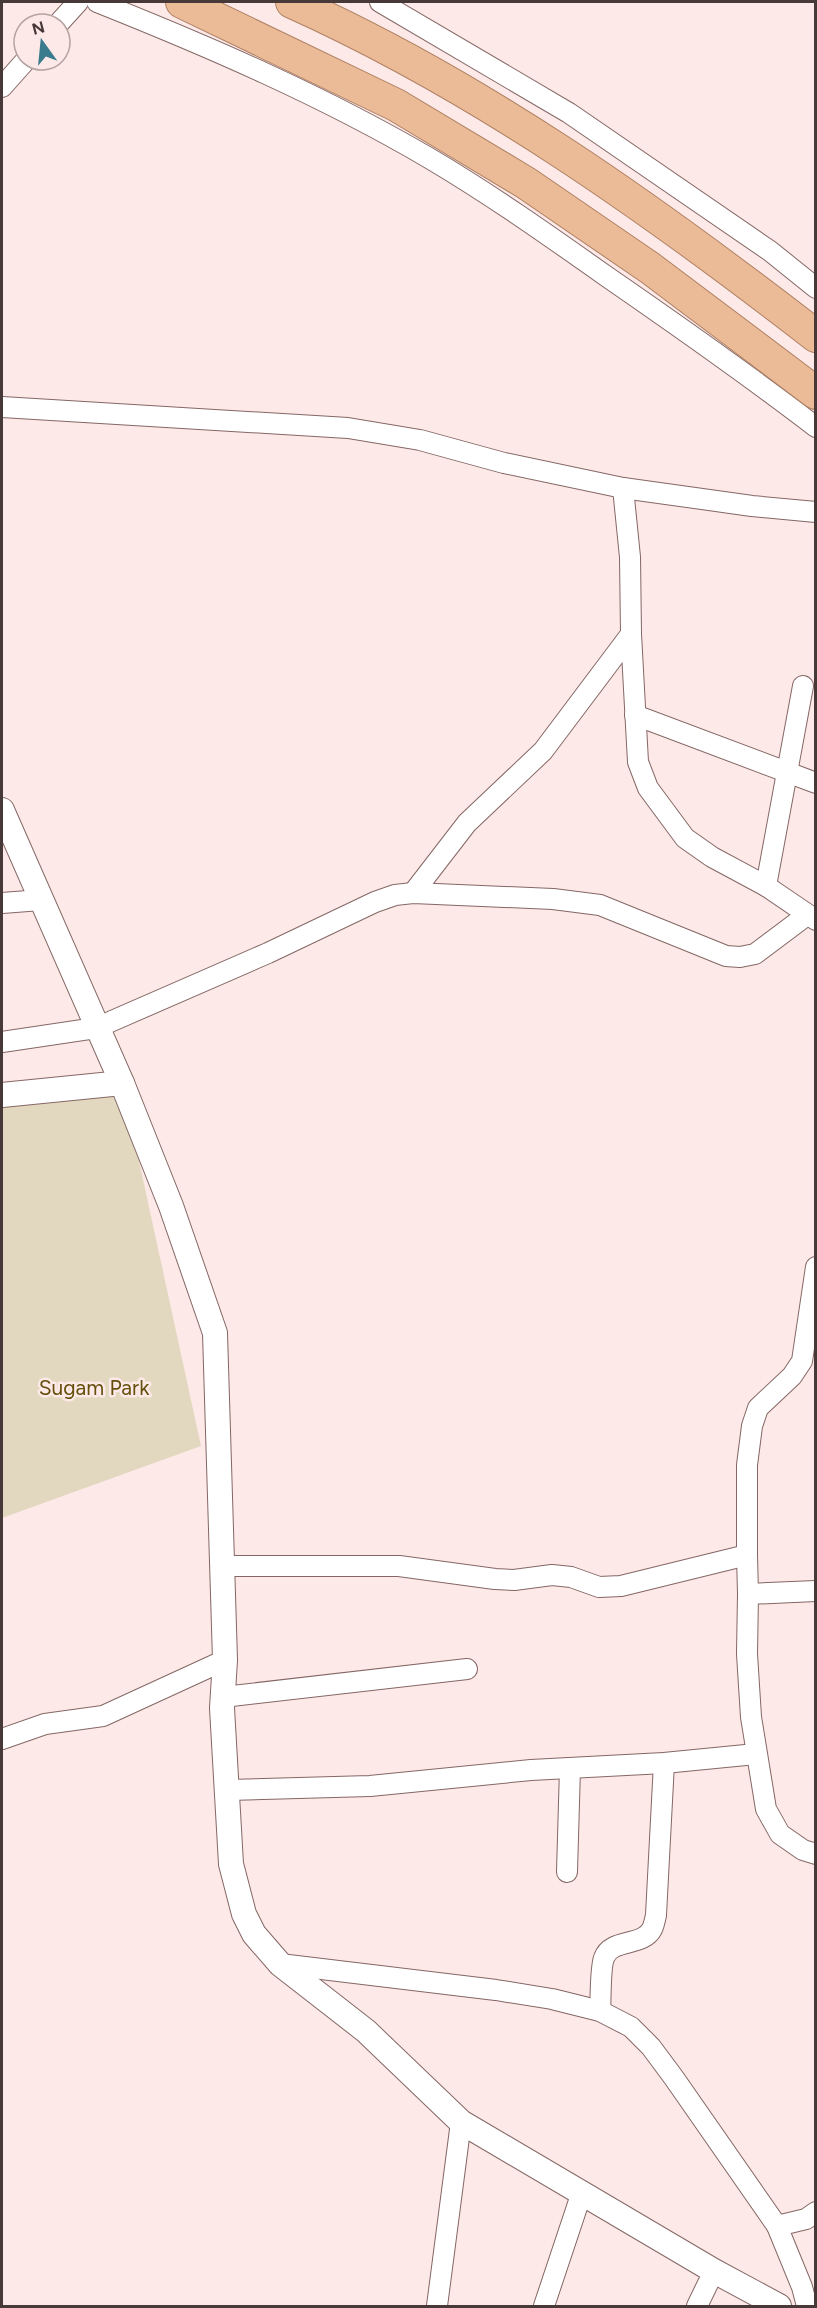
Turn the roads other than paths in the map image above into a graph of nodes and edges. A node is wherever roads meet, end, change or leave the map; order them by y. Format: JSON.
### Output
{"nodes":[{"id":1,"x":97,"y":2,"type":"edge"},
{"id":2,"x":182,"y":2,"type":"edge"},
{"id":3,"x":292,"y":2,"type":"edge"},
{"id":4,"x":380,"y":2,"type":"edge"},
{"id":5,"x":15,"y":72,"type":"edge"},
{"id":6,"x":2,"y":87,"type":"edge"},
{"id":7,"x":816,"y":288,"type":"edge"},
{"id":8,"x":816,"y":336,"type":"edge"},
{"id":9,"x":816,"y":393,"type":"edge"},
{"id":10,"x":2,"y":407,"type":"edge"},
{"id":11,"x":816,"y":427,"type":"edge"},
{"id":12,"x":623,"y":488,"type":"junction"},
{"id":13,"x":816,"y":512,"type":"edge"},
{"id":14,"x":631,"y":634,"type":"junction"},
{"id":15,"x":802,"y":686,"type":"dead end"},
{"id":16,"x":635,"y":715,"type":"junction"},
{"id":17,"x":787,"y":774,"type":"junction"},
{"id":18,"x":816,"y":783,"type":"edge"},
{"id":19,"x":2,"y":810,"type":"edge"},
{"id":20,"x":766,"y":886,"type":"junction"},
{"id":21,"x":413,"y":893,"type":"junction"},
{"id":22,"x":41,"y":900,"type":"junction"},
{"id":23,"x":2,"y":903,"type":"edge"},
{"id":24,"x":811,"y":917,"type":"edge"},
{"id":25,"x":96,"y":1028,"type":"junction"},
{"id":26,"x":2,"y":1042,"type":"edge"},
{"id":27,"x":122,"y":1083,"type":"junction"},
{"id":28,"x":2,"y":1095,"type":"edge"},
{"id":29,"x":816,"y":1267,"type":"edge"},
{"id":30,"x":747,"y":1555,"type":"junction"},
{"id":31,"x":222,"y":1566,"type":"junction"},
{"id":32,"x":816,"y":1591,"type":"edge"},
{"id":33,"x":748,"y":1594,"type":"junction"},
{"id":34,"x":225,"y":1659,"type":"junction"},
{"id":35,"x":467,"y":1669,"type":"dead end"},
{"id":36,"x":223,"y":1697,"type":"junction"},
{"id":37,"x":2,"y":1739,"type":"edge"},
{"id":38,"x":756,"y":1755,"type":"junction"},
{"id":39,"x":664,"y":1763,"type":"junction"},
{"id":40,"x":570,"y":1768,"type":"junction"},
{"id":41,"x":228,"y":1790,"type":"junction"},
{"id":42,"x":816,"y":1854,"type":"edge"},
{"id":43,"x":567,"y":1872,"type":"dead end"},
{"id":44,"x":280,"y":1964,"type":"junction"},
{"id":45,"x":600,"y":2011,"type":"junction"},
{"id":46,"x":461,"y":2122,"type":"junction"},
{"id":47,"x":582,"y":2192,"type":"junction"},
{"id":48,"x":816,"y":2212,"type":"edge"},
{"id":49,"x":777,"y":2226,"type":"junction"},
{"id":50,"x":714,"y":2271,"type":"junction"},
{"id":51,"x":437,"y":2307,"type":"edge"},
{"id":52,"x":544,"y":2307,"type":"edge"},
{"id":53,"x":697,"y":2307,"type":"edge"},
{"id":54,"x":779,"y":2307,"type":"edge"},
{"id":55,"x":807,"y":2307,"type":"edge"}],
"edges":[{"from":1,"to":11,"type":"street"},
{"from":2,"to":9,"type":"highway"},
{"from":3,"to":8,"type":"highway"},
{"from":4,"to":7,"type":"street"},
{"from":5,"to":6,"type":"street"},
{"from":10,"to":12,"type":"street"},
{"from":12,"to":13,"type":"street"},
{"from":12,"to":14,"type":"street"},
{"from":14,"to":16,"type":"street"},
{"from":14,"to":21,"type":"street"},
{"from":15,"to":17,"type":"street"},
{"from":16,"to":17,"type":"street"},
{"from":16,"to":20,"type":"street"},
{"from":17,"to":18,"type":"street"},
{"from":17,"to":20,"type":"street"},
{"from":19,"to":22,"type":"street"},
{"from":20,"to":24,"type":"street"},
{"from":21,"to":24,"type":"street"},
{"from":21,"to":25,"type":"street"},
{"from":22,"to":23,"type":"street"},
{"from":22,"to":25,"type":"street"},
{"from":25,"to":26,"type":"street"},
{"from":25,"to":27,"type":"street"},
{"from":27,"to":28,"type":"street"},
{"from":27,"to":31,"type":"street"},
{"from":29,"to":30,"type":"street"},
{"from":30,"to":31,"type":"street"},
{"from":30,"to":33,"type":"street"},
{"from":31,"to":34,"type":"street"},
{"from":32,"to":33,"type":"street"},
{"from":33,"to":38,"type":"street"},
{"from":34,"to":36,"type":"street"},
{"from":34,"to":37,"type":"street"},
{"from":35,"to":36,"type":"street"},
{"from":36,"to":41,"type":"street"},
{"from":38,"to":39,"type":"street"},
{"from":38,"to":42,"type":"street"},
{"from":39,"to":40,"type":"street"},
{"from":39,"to":45,"type":"street"},
{"from":40,"to":41,"type":"street"},
{"from":40,"to":43,"type":"street"},
{"from":41,"to":44,"type":"street"},
{"from":44,"to":45,"type":"street"},
{"from":44,"to":46,"type":"street"},
{"from":45,"to":49,"type":"street"},
{"from":46,"to":47,"type":"street"},
{"from":46,"to":51,"type":"street"},
{"from":47,"to":50,"type":"street"},
{"from":47,"to":52,"type":"street"},
{"from":48,"to":49,"type":"street"},
{"from":49,"to":55,"type":"street"},
{"from":50,"to":53,"type":"street"},
{"from":50,"to":54,"type":"street"}]}
